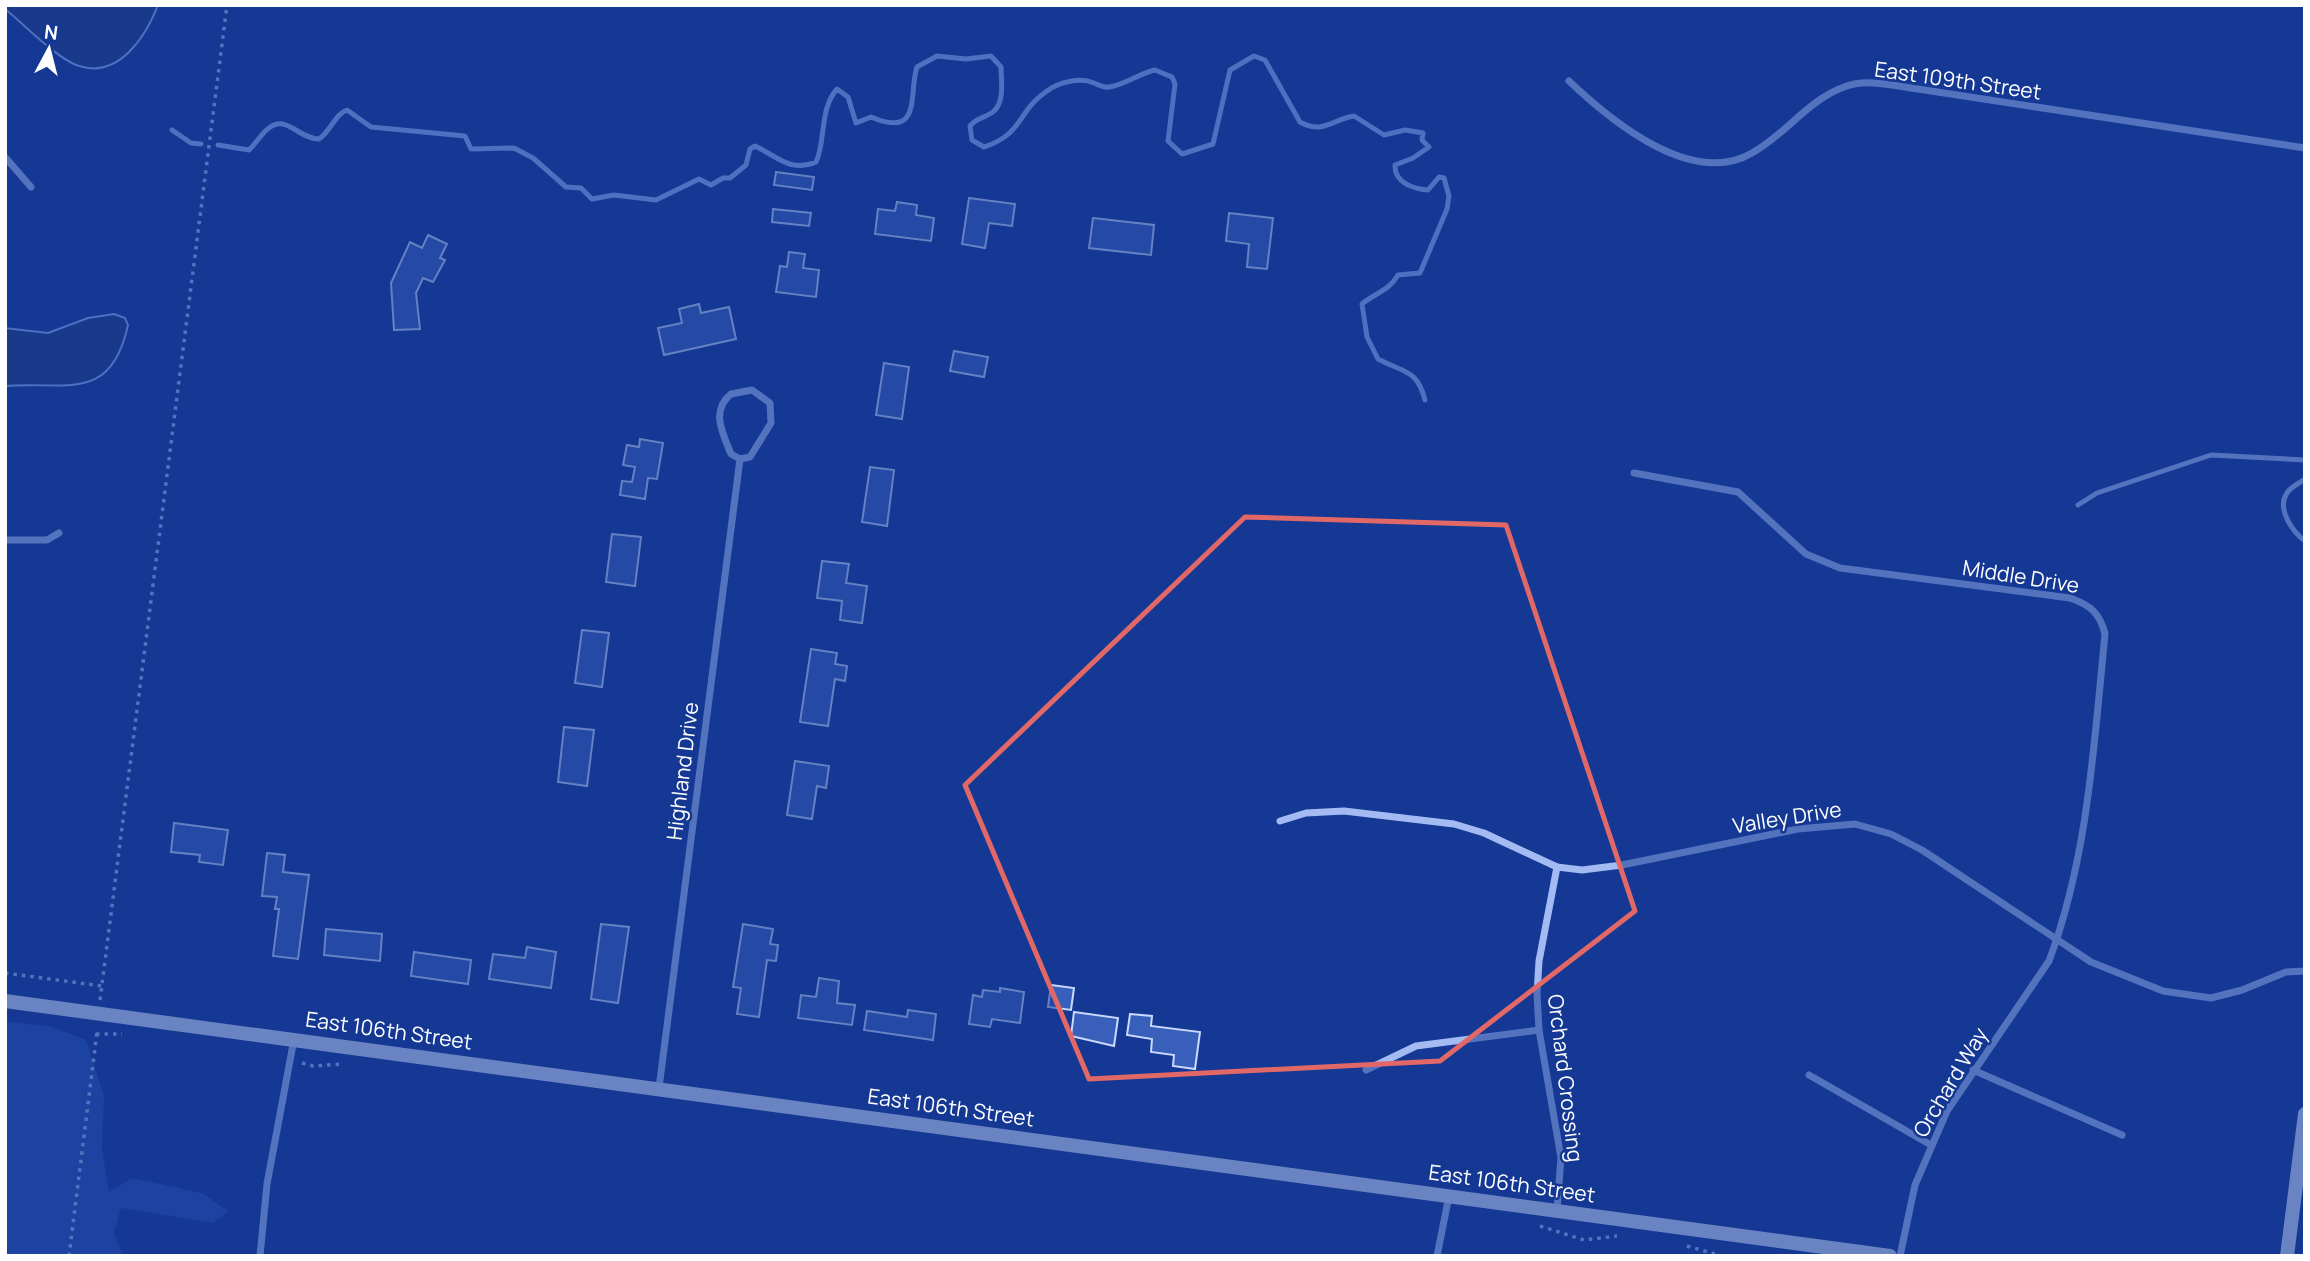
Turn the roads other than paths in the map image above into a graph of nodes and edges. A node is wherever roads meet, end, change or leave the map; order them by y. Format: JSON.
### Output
{"nodes":[{"id":1,"x":1569,"y":81,"type":"dead end"},
{"id":2,"x":2305,"y":148,"type":"edge"},
{"id":3,"x":5,"y":157,"type":"edge"},
{"id":4,"x":31,"y":187,"type":"dead end"},
{"id":5,"x":740,"y":459,"type":"junction"},
{"id":6,"x":2305,"y":460,"type":"edge"},
{"id":7,"x":1634,"y":473,"type":"dead end"},
{"id":8,"x":2305,"y":479,"type":"edge"},
{"id":9,"x":2078,"y":505,"type":"dead end"},
{"id":10,"x":59,"y":533,"type":"dead end"},
{"id":11,"x":5,"y":540,"type":"edge"},
{"id":12,"x":2305,"y":541,"type":"edge"},
{"id":13,"x":1280,"y":821,"type":"dead end"},
{"id":14,"x":1557,"y":867,"type":"junction"},
{"id":15,"x":2058,"y":938,"type":"junction"},
{"id":16,"x":2305,"y":971,"type":"edge"},
{"id":17,"x":5,"y":1001,"type":"edge"},
{"id":18,"x":1539,"y":1030,"type":"junction"},
{"id":19,"x":294,"y":1039,"type":"junction"},
{"id":20,"x":1366,"y":1070,"type":"dead end"},
{"id":21,"x":1973,"y":1070,"type":"junction"},
{"id":22,"x":1809,"y":1075,"type":"dead end"},
{"id":23,"x":659,"y":1088,"type":"junction"},
{"id":24,"x":2305,"y":1114,"type":"edge"},
{"id":25,"x":2122,"y":1135,"type":"dead end"},
{"id":26,"x":1931,"y":1145,"type":"junction"},
{"id":27,"x":1449,"y":1195,"type":"junction"},
{"id":28,"x":1557,"y":1210,"type":"junction"},
{"id":29,"x":260,"y":1256,"type":"edge"},
{"id":30,"x":1437,"y":1256,"type":"edge"},
{"id":31,"x":1890,"y":1256,"type":"edge"},
{"id":32,"x":1900,"y":1256,"type":"edge"},
{"id":33,"x":2287,"y":1256,"type":"edge"}],
"edges":[{"from":1,"to":2,"type":"street","name":"East 109th Street"},
{"from":3,"to":4,"type":"street"},
{"from":5,"to":5,"type":"street"},
{"from":5,"to":23,"type":"street","name":"Highland Drive"},
{"from":6,"to":9,"type":"lane"},
{"from":7,"to":15,"type":"street","name":"Middle Drive"},
{"from":8,"to":12,"type":"lane"},
{"from":10,"to":11,"type":"street"},
{"from":13,"to":14,"type":"street","name":"Valley Drive"},
{"from":14,"to":15,"type":"street","name":"Valley Drive"},
{"from":14,"to":18,"type":"street","name":"Orchard Crossing"},
{"from":15,"to":16,"type":"street","name":"Valley Drive"},
{"from":15,"to":21,"type":"street","name":"Orchard Way"},
{"from":17,"to":19,"type":"street","name":"East 106th Street"},
{"from":18,"to":20,"type":"street"},
{"from":18,"to":28,"type":"street","name":"Orchard Crossing"},
{"from":19,"to":23,"type":"street","name":"East 106th Street"},
{"from":19,"to":29,"type":"street"},
{"from":21,"to":25,"type":"street"},
{"from":21,"to":26,"type":"street","name":"Orchard Way"},
{"from":22,"to":26,"type":"street"},
{"from":23,"to":27,"type":"street","name":"East 106th Street"},
{"from":24,"to":33,"type":"street"},
{"from":26,"to":32,"type":"street","name":"Orchard Way"},
{"from":27,"to":28,"type":"street","name":"East 106th Street"},
{"from":27,"to":30,"type":"street"},
{"from":28,"to":31,"type":"street","name":"East 106th Street"}]}
